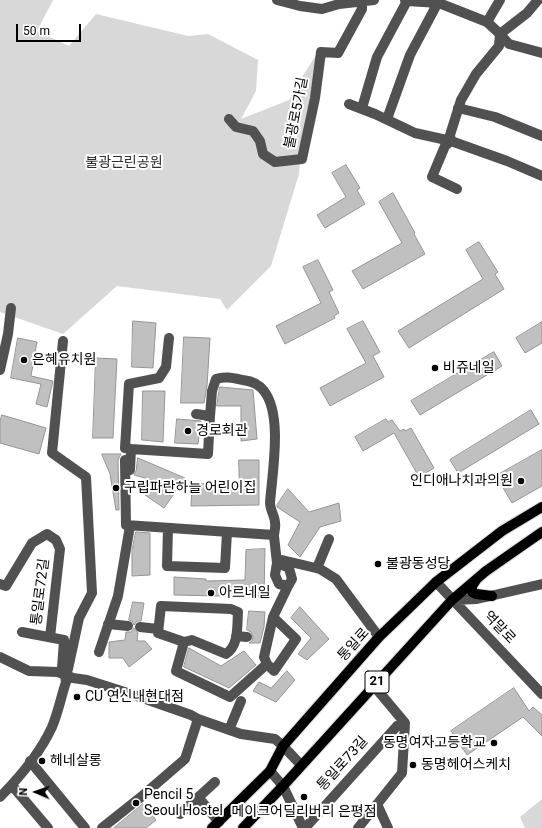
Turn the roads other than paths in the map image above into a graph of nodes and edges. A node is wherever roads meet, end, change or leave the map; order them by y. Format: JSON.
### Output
{"nodes":[{"id":1,"x":277,"y":0,"type":"edge"},
{"id":2,"x":374,"y":0,"type":"edge"},
{"id":3,"x":500,"y":0,"type":"edge"},
{"id":4,"x":538,"y":0,"type":"edge"},
{"id":5,"x":362,"y":1,"type":"junction"},
{"id":6,"x":406,"y":1,"type":"edge"},
{"id":7,"x":431,"y":1,"type":"edge"},
{"id":8,"x":345,"y":2,"type":"edge"},
{"id":9,"x":487,"y":22,"type":"junction"},
{"id":10,"x":500,"y":34,"type":"junction"},
{"id":11,"x":542,"y":53,"type":"edge"},
{"id":12,"x":349,"y":104,"type":"dead end"},
{"id":13,"x":362,"y":108,"type":"junction"},
{"id":14,"x":458,"y":108,"type":"junction"},
{"id":15,"x":229,"y":119,"type":"dead end"},
{"id":16,"x":387,"y":119,"type":"junction"},
{"id":17,"x":542,"y":136,"type":"edge"},
{"id":18,"x":451,"y":141,"type":"junction"},
{"id":19,"x":542,"y":176,"type":"edge"},
{"id":20,"x":457,"y":189,"type":"dead end"},
{"id":21,"x":11,"y":308,"type":"dead end"},
{"id":22,"x":4,"y":333,"type":"edge"},
{"id":23,"x":168,"y":338,"type":"dead end"},
{"id":24,"x":63,"y":341,"type":"dead end"},
{"id":25,"x":0,"y":370,"type":"edge"},
{"id":26,"x":196,"y":414,"type":"dead end"},
{"id":27,"x":210,"y":416,"type":"junction"},
{"id":28,"x":131,"y":449,"type":"junction"},
{"id":29,"x":125,"y":460,"type":"dead end"},
{"id":30,"x":130,"y":472,"type":"dead end"},
{"id":31,"x":542,"y":507,"type":"edge"},
{"id":32,"x":130,"y":526,"type":"junction"},
{"id":33,"x":168,"y":528,"type":"junction"},
{"id":34,"x":227,"y":532,"type":"junction"},
{"id":35,"x":542,"y":532,"type":"edge"},
{"id":36,"x":274,"y":535,"type":"junction"},
{"id":37,"x":329,"y":539,"type":"dead end"},
{"id":38,"x":277,"y":563,"type":"junction"},
{"id":39,"x":317,"y":568,"type":"junction"},
{"id":40,"x":476,"y":579,"type":"junction"},
{"id":41,"x":436,"y":582,"type":"junction"},
{"id":42,"x":0,"y":584,"type":"edge"},
{"id":43,"x":542,"y":584,"type":"edge"},
{"id":44,"x":288,"y":586,"type":"junction"},
{"id":45,"x":492,"y":596,"type":"junction"},
{"id":46,"x":452,"y":600,"type":"junction"},
{"id":47,"x":273,"y":617,"type":"junction"},
{"id":48,"x":108,"y":624,"type":"junction"},
{"id":49,"x":128,"y":626,"type":"dead end"},
{"id":50,"x":140,"y":627,"type":"dead end"},
{"id":51,"x":158,"y":629,"type":"junction"},
{"id":52,"x":22,"y":632,"type":"dead end"},
{"id":53,"x":236,"y":636,"type":"junction"},
{"id":54,"x":50,"y":637,"type":"junction"},
{"id":55,"x":247,"y":637,"type":"dead end"},
{"id":56,"x":379,"y":637,"type":"junction"},
{"id":57,"x":184,"y":642,"type":"junction"},
{"id":58,"x":99,"y":652,"type":"dead end"},
{"id":59,"x":0,"y":657,"type":"edge"},
{"id":60,"x":267,"y":664,"type":"junction"},
{"id":61,"x":65,"y":675,"type":"junction"},
{"id":62,"x":374,"y":686,"type":"junction"},
{"id":63,"x":542,"y":694,"type":"edge"},
{"id":64,"x":241,"y":701,"type":"dead end"},
{"id":65,"x":198,"y":719,"type":"junction"},
{"id":66,"x":405,"y":722,"type":"junction"},
{"id":67,"x":229,"y":730,"type":"junction"},
{"id":68,"x":283,"y":746,"type":"junction"},
{"id":69,"x":30,"y":761,"type":"junction"},
{"id":70,"x":301,"y":765,"type":"junction"},
{"id":71,"x":270,"y":771,"type":"junction"},
{"id":72,"x":215,"y":782,"type":"dead end"},
{"id":73,"x":283,"y":786,"type":"junction"},
{"id":74,"x":10,"y":787,"type":"junction"},
{"id":75,"x":0,"y":797,"type":"edge"},
{"id":76,"x":198,"y":797,"type":"junction"},
{"id":77,"x":377,"y":804,"type":"junction"},
{"id":78,"x":180,"y":814,"type":"dead end"},
{"id":79,"x":216,"y":825,"type":"edge"},
{"id":80,"x":362,"y":826,"type":"edge"},
{"id":81,"x":48,"y":828,"type":"edge"},
{"id":82,"x":85,"y":828,"type":"edge"},
{"id":83,"x":102,"y":828,"type":"edge"},
{"id":84,"x":243,"y":828,"type":"edge"},
{"id":85,"x":304,"y":828,"type":"edge"},
{"id":86,"x":388,"y":828,"type":"edge"}],
"edges":[{"from":1,"to":8,"type":"street"},
{"from":2,"to":5,"type":"street"},
{"from":3,"to":9,"type":"street"},
{"from":4,"to":10,"type":"street"},
{"from":5,"to":8,"type":"street"},
{"from":5,"to":15,"type":"street","name":"불광로5가길"},
{"from":6,"to":7,"type":"street"},
{"from":6,"to":13,"type":"street"},
{"from":7,"to":9,"type":"street"},
{"from":7,"to":16,"type":"street"},
{"from":9,"to":10,"type":"street"},
{"from":10,"to":11,"type":"street"},
{"from":10,"to":14,"type":"street"},
{"from":12,"to":13,"type":"street"},
{"from":13,"to":16,"type":"street"},
{"from":14,"to":17,"type":"street"},
{"from":14,"to":18,"type":"street"},
{"from":16,"to":18,"type":"street"},
{"from":18,"to":19,"type":"street"},
{"from":18,"to":20,"type":"street"},
{"from":21,"to":22,"type":"street"},
{"from":22,"to":25,"type":"street"},
{"from":23,"to":28,"type":"street"},
{"from":24,"to":61,"type":"street","name":"통일로72길"},
{"from":26,"to":27,"type":"street"},
{"from":27,"to":28,"type":"street"},
{"from":27,"to":36,"type":"street"},
{"from":28,"to":30,"type":"street"},
{"from":29,"to":32,"type":"street"},
{"from":31,"to":41,"type":"main road","name":"통일로","number":"21"},
{"from":32,"to":33,"type":"street"},
{"from":32,"to":48,"type":"street"},
{"from":33,"to":34,"type":"street"},
{"from":33,"to":34,"type":"street"},
{"from":34,"to":36,"type":"street"},
{"from":35,"to":40,"type":"main road","number":"21"},
{"from":36,"to":38,"type":"street"},
{"from":37,"to":39,"type":"street"},
{"from":38,"to":39,"type":"street"},
{"from":38,"to":44,"type":"street"},
{"from":38,"to":44,"type":"street"},
{"from":39,"to":56,"type":"street"},
{"from":40,"to":45,"type":"main road"},
{"from":40,"to":46,"type":"main road","number":"21"},
{"from":41,"to":46,"type":"street","name":"역말로"},
{"from":41,"to":56,"type":"main road","name":"통일로","number":"21"},
{"from":42,"to":54,"type":"street","name":"통일로72길"},
{"from":43,"to":45,"type":"street"},
{"from":44,"to":47,"type":"street"},
{"from":45,"to":46,"type":"street"},
{"from":46,"to":62,"type":"main road","number":"21"},
{"from":46,"to":63,"type":"street","name":"역말로"},
{"from":47,"to":60,"type":"street"},
{"from":47,"to":60,"type":"street"},
{"from":48,"to":49,"type":"street"},
{"from":48,"to":58,"type":"street"},
{"from":50,"to":51,"type":"street"},
{"from":51,"to":53,"type":"street"},
{"from":51,"to":57,"type":"street"},
{"from":52,"to":54,"type":"street","name":"통일로72길"},
{"from":53,"to":55,"type":"street"},
{"from":53,"to":57,"type":"street"},
{"from":54,"to":61,"type":"street","name":"통일로72길"},
{"from":56,"to":68,"type":"main road","name":"통일로","number":"21"},
{"from":57,"to":60,"type":"street"},
{"from":59,"to":61,"type":"street"},
{"from":61,"to":65,"type":"street"},
{"from":61,"to":69,"type":"street","name":"통일로72길"},
{"from":62,"to":66,"type":"street"},
{"from":62,"to":70,"type":"main road","number":"21"},
{"from":64,"to":67,"type":"street"},
{"from":65,"to":67,"type":"street"},
{"from":65,"to":83,"type":"street"},
{"from":66,"to":77,"type":"street"},
{"from":66,"to":85,"type":"street","name":"통일로73길"},
{"from":67,"to":68,"type":"street"},
{"from":68,"to":70,"type":"street"},
{"from":68,"to":71,"type":"main road","name":"통일로","number":"21"},
{"from":69,"to":74,"type":"street","name":"통일로72길"},
{"from":69,"to":82,"type":"street"},
{"from":70,"to":73,"type":"main road","number":"21"},
{"from":71,"to":73,"type":"street","name":"통일로73길"},
{"from":71,"to":79,"type":"main road","name":"통일로","number":"21"},
{"from":72,"to":76,"type":"street"},
{"from":73,"to":84,"type":"main road","number":"21"},
{"from":73,"to":85,"type":"street","name":"통일로73길"},
{"from":74,"to":75,"type":"street","name":"통일로72길"},
{"from":74,"to":81,"type":"street"},
{"from":76,"to":78,"type":"street"},
{"from":76,"to":79,"type":"street"},
{"from":77,"to":80,"type":"street"},
{"from":77,"to":86,"type":"street"}]}
